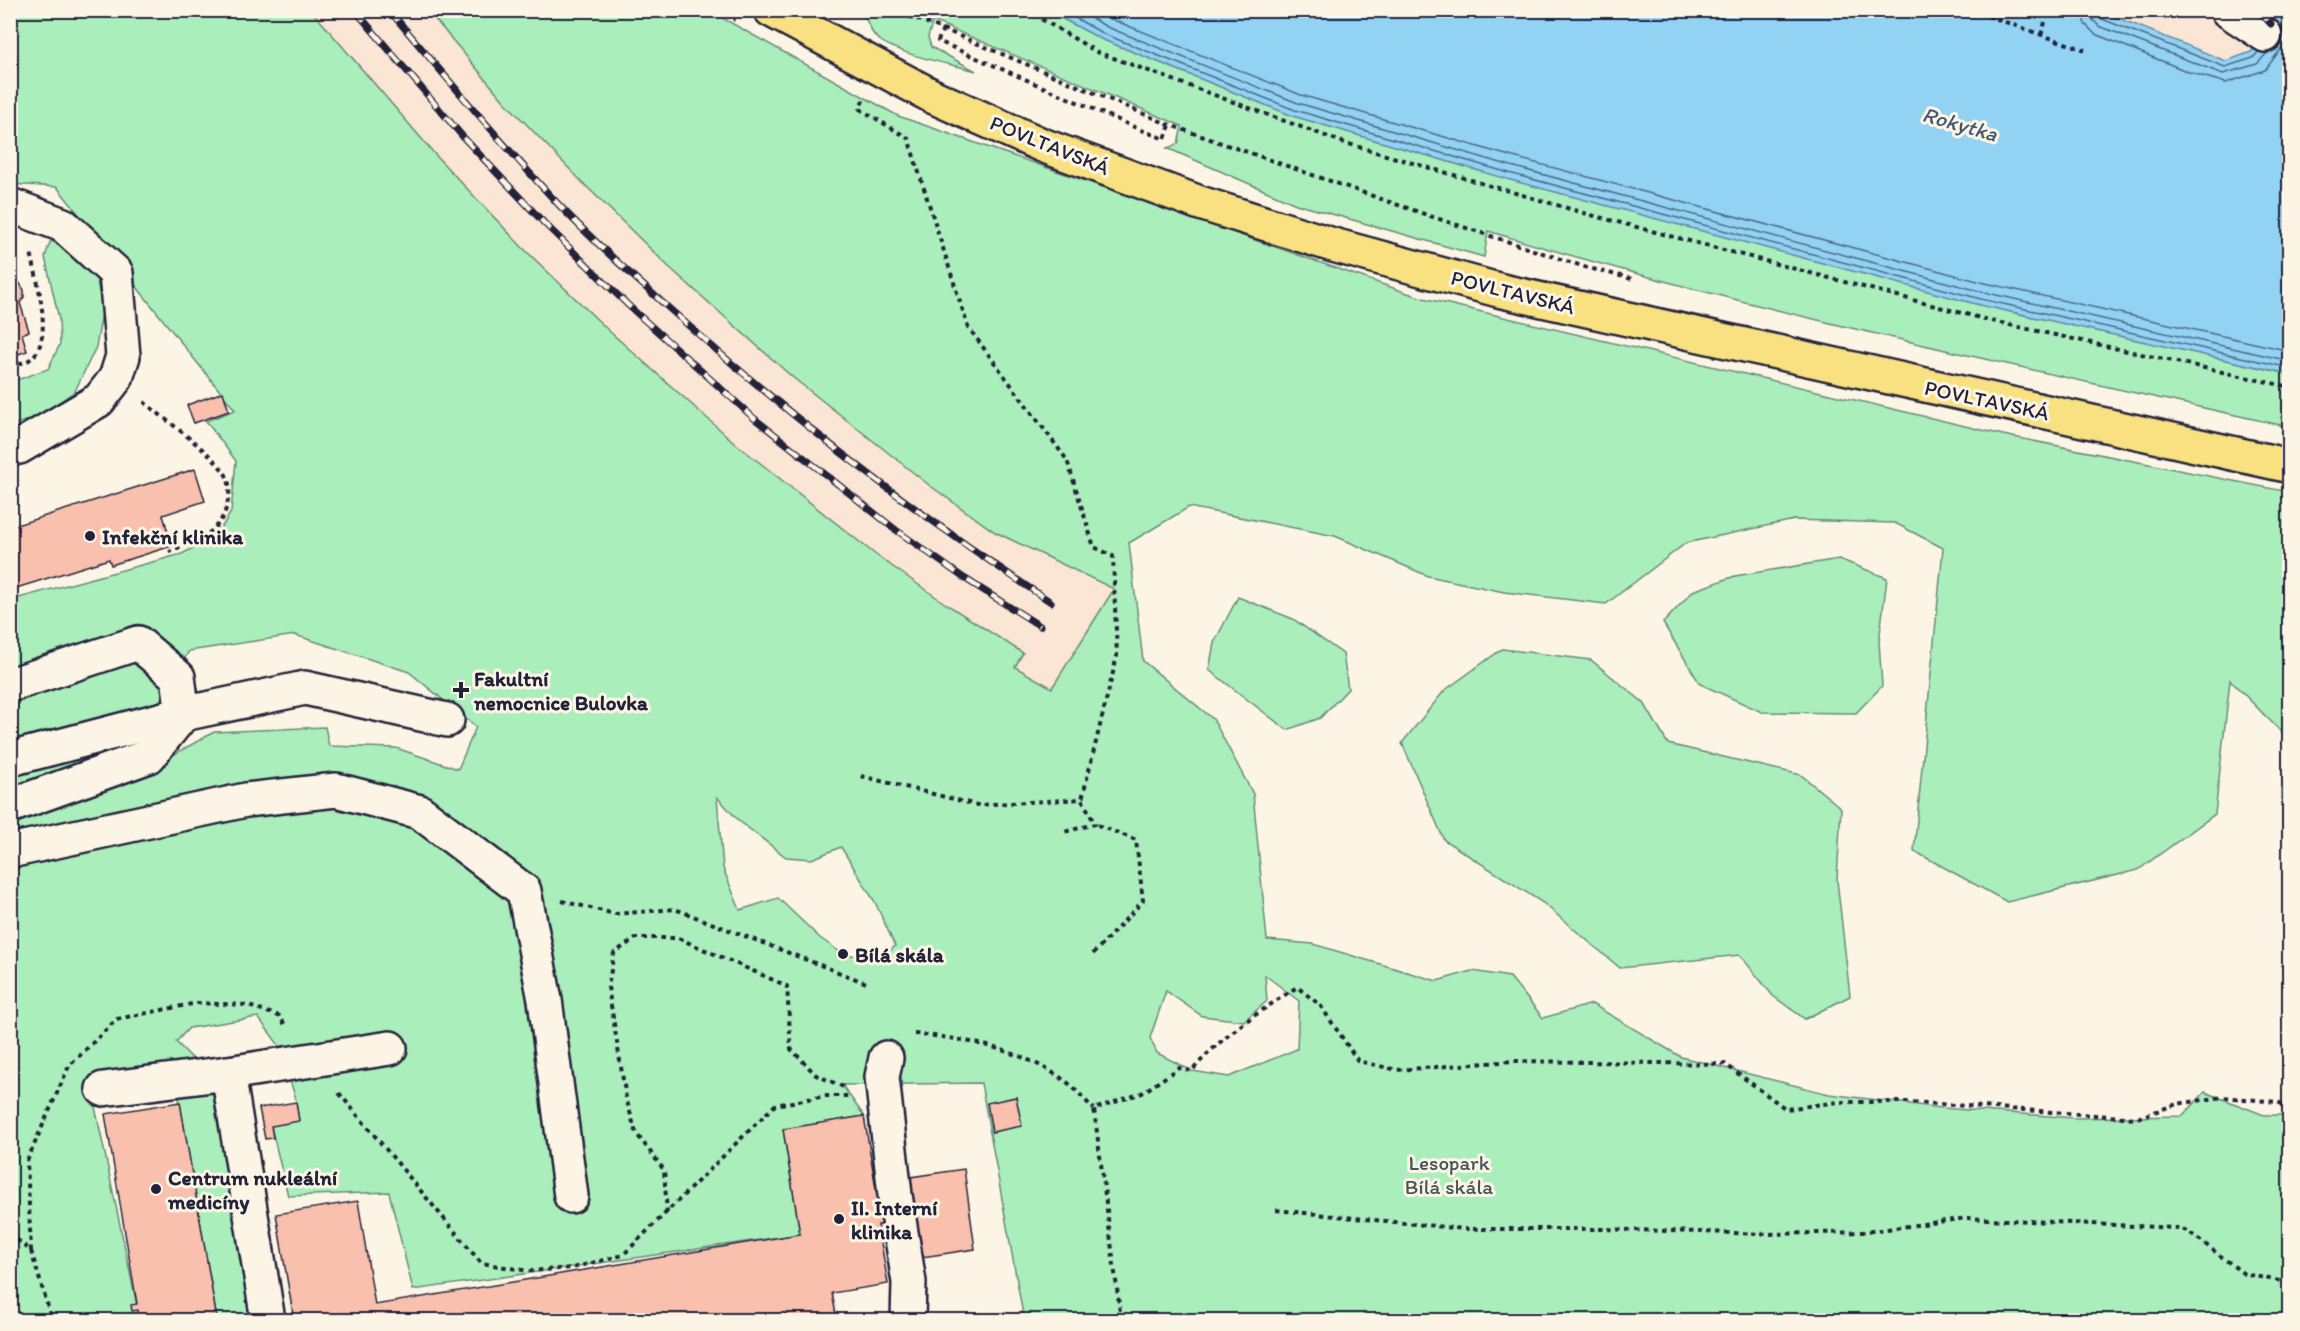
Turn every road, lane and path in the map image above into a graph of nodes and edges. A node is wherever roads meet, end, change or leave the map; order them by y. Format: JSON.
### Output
{"nodes":[{"id":1,"x":771,"y":10,"type":"edge"},
{"id":2,"x":892,"y":10,"type":"edge"},
{"id":3,"x":1026,"y":10,"type":"edge"},
{"id":4,"x":1971,"y":10,"type":"edge"},
{"id":5,"x":2049,"y":10,"type":"edge"},
{"id":6,"x":2227,"y":10,"type":"edge"},
{"id":7,"x":943,"y":28,"type":"junction"},
{"id":8,"x":2041,"y":35,"type":"junction"},
{"id":9,"x":2265,"y":35,"type":"dead end"},
{"id":10,"x":2085,"y":50,"type":"dead end"},
{"id":11,"x":872,"y":65,"type":"junction"},
{"id":12,"x":1170,"y":125,"type":"junction"},
{"id":13,"x":17,"y":207,"type":"edge"},
{"id":14,"x":1642,"y":281,"type":"dead end"},
{"id":15,"x":10,"y":366,"type":"edge"},
{"id":16,"x":116,"y":378,"type":"junction"},
{"id":17,"x":2289,"y":387,"type":"edge"},
{"id":18,"x":10,"y":449,"type":"edge"},
{"id":19,"x":2289,"y":466,"type":"edge"},
{"id":20,"x":169,"y":552,"type":"dead end"},
{"id":21,"x":10,"y":685,"type":"edge"},
{"id":22,"x":183,"y":714,"type":"junction"},
{"id":23,"x":447,"y":720,"type":"dead end"},
{"id":24,"x":10,"y":759,"type":"edge"},
{"id":25,"x":861,"y":776,"type":"dead end"},
{"id":26,"x":1082,"y":799,"type":"junction"},
{"id":27,"x":10,"y":806,"type":"edge"},
{"id":28,"x":1095,"y":824,"type":"junction"},
{"id":29,"x":1064,"y":832,"type":"dead end"},
{"id":30,"x":10,"y":851,"type":"edge"},
{"id":31,"x":524,"y":891,"type":"junction"},
{"id":32,"x":1093,"y":954,"type":"dead end"},
{"id":33,"x":869,"y":984,"type":"dead end"},
{"id":34,"x":390,"y":1048,"type":"dead end"},
{"id":35,"x":886,"y":1058,"type":"joint"},
{"id":36,"x":313,"y":1061,"type":"junction"},
{"id":37,"x":228,"y":1073,"type":"junction"},
{"id":38,"x":103,"y":1089,"type":"dead end"},
{"id":39,"x":875,"y":1097,"type":"junction"},
{"id":40,"x":2289,"y":1108,"type":"edge"},
{"id":41,"x":1094,"y":1110,"type":"junction"},
{"id":42,"x":571,"y":1196,"type":"dead end"},
{"id":43,"x":1276,"y":1210,"type":"dead end"},
{"id":44,"x":667,"y":1214,"type":"junction"},
{"id":45,"x":10,"y":1234,"type":"edge"},
{"id":46,"x":32,"y":1251,"type":"junction"},
{"id":47,"x":2289,"y":1283,"type":"edge"},
{"id":48,"x":52,"y":1320,"type":"edge"},
{"id":49,"x":268,"y":1320,"type":"edge"},
{"id":50,"x":908,"y":1320,"type":"edge"},
{"id":51,"x":1121,"y":1320,"type":"edge"}],
"edges":[{"from":1,"to":11,"type":"main road","name":"POVLTAVSKÁ"},
{"from":2,"to":7,"type":"path"},
{"from":3,"to":17,"type":"path"},
{"from":4,"to":8,"type":"path"},
{"from":5,"to":8,"type":"path"},
{"from":6,"to":9,"type":"lane"},
{"from":7,"to":12,"type":"path"},
{"from":7,"to":12,"type":"path"},
{"from":8,"to":10,"type":"path"},
{"from":11,"to":19,"type":"main road","name":"POVLTAVSKÁ"},
{"from":11,"to":26,"type":"path"},
{"from":12,"to":14,"type":"path"},
{"from":13,"to":15,"type":"path"},
{"from":13,"to":16,"type":"lane"},
{"from":16,"to":18,"type":"lane"},
{"from":16,"to":20,"type":"path"},
{"from":21,"to":22,"type":"lane"},
{"from":22,"to":23,"type":"lane"},
{"from":22,"to":24,"type":"lane"},
{"from":22,"to":27,"type":"lane"},
{"from":25,"to":26,"type":"path"},
{"from":26,"to":28,"type":"path"},
{"from":28,"to":29,"type":"path"},
{"from":28,"to":32,"type":"path"},
{"from":30,"to":31,"type":"lane"},
{"from":31,"to":33,"type":"path"},
{"from":31,"to":42,"type":"lane"},
{"from":34,"to":36,"type":"lane"},
{"from":35,"to":39,"type":"lane"},
{"from":35,"to":41,"type":"path"},
{"from":36,"to":37,"type":"lane"},
{"from":36,"to":44,"type":"path"},
{"from":36,"to":46,"type":"path"},
{"from":37,"to":38,"type":"lane"},
{"from":37,"to":49,"type":"lane"},
{"from":39,"to":44,"type":"path"},
{"from":39,"to":44,"type":"path"},
{"from":39,"to":50,"type":"lane"},
{"from":40,"to":41,"type":"path"},
{"from":41,"to":51,"type":"path"},
{"from":43,"to":47,"type":"path"},
{"from":45,"to":46,"type":"path"},
{"from":46,"to":48,"type":"path"}]}
